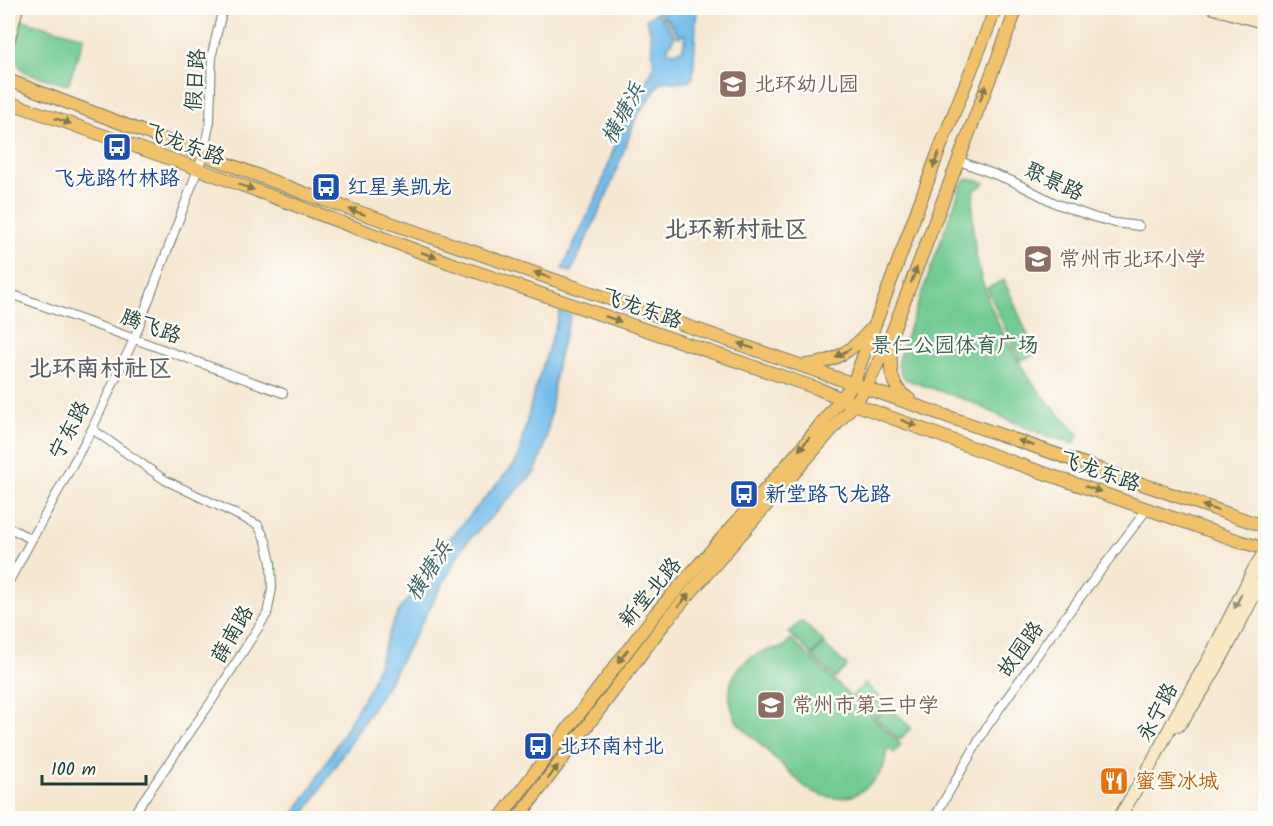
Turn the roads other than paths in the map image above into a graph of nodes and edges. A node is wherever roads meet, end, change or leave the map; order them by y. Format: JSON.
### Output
{"nodes":[{"id":1,"x":17,"y":8,"type":"edge"},
{"id":2,"x":223,"y":8,"type":"edge"},
{"id":3,"x":996,"y":8,"type":"edge"},
{"id":4,"x":1017,"y":8,"type":"edge"},
{"id":5,"x":1214,"y":8,"type":"edge"},
{"id":6,"x":1256,"y":11,"type":"edge"},
{"id":7,"x":1266,"y":22,"type":"edge"},
{"id":8,"x":8,"y":42,"type":"edge"},
{"id":9,"x":8,"y":80,"type":"edge"},
{"id":10,"x":8,"y":102,"type":"edge"},
{"id":11,"x":203,"y":155,"type":"junction"},
{"id":12,"x":957,"y":160,"type":"junction"},
{"id":13,"x":198,"y":169,"type":"junction"},
{"id":14,"x":1139,"y":226,"type":"dead end"},
{"id":15,"x":8,"y":293,"type":"edge"},
{"id":16,"x":875,"y":324,"type":"junction"},
{"id":17,"x":893,"y":330,"type":"junction"},
{"id":18,"x":134,"y":339,"type":"junction"},
{"id":19,"x":801,"y":365,"type":"junction"},
{"id":20,"x":853,"y":384,"type":"junction"},
{"id":21,"x":866,"y":388,"type":"junction"},
{"id":22,"x":283,"y":393,"type":"dead end"},
{"id":23,"x":841,"y":399,"type":"junction"},
{"id":24,"x":854,"y":404,"type":"junction"},
{"id":25,"x":927,"y":409,"type":"junction"},
{"id":26,"x":92,"y":429,"type":"junction"},
{"id":27,"x":1148,"y":508,"type":"junction"},
{"id":28,"x":8,"y":527,"type":"edge"},
{"id":29,"x":1266,"y":527,"type":"edge"},
{"id":30,"x":31,"y":539,"type":"junction"},
{"id":31,"x":1266,"y":549,"type":"edge"},
{"id":32,"x":1266,"y":573,"type":"edge"},
{"id":33,"x":8,"y":583,"type":"edge"},
{"id":34,"x":1153,"y":761,"type":"junction"},
{"id":35,"x":131,"y":819,"type":"edge"},
{"id":36,"x":500,"y":819,"type":"edge"},
{"id":37,"x":518,"y":819,"type":"edge"},
{"id":38,"x":934,"y":819,"type":"edge"},
{"id":39,"x":1119,"y":819,"type":"edge"}],
"edges":[{"from":1,"to":8,"type":"main road"},
{"from":2,"to":11,"type":"street","name":"假日路"},
{"from":3,"to":16,"type":"main road","name":"新堂北路","one_way":true},
{"from":12,"to":4,"type":"main road","one_way":true},
{"from":5,"to":6,"type":"main road"},
{"from":6,"to":7,"type":"main road"},
{"from":9,"to":11,"type":"main road","name":"飞龙东路"},
{"from":10,"to":13,"type":"main road","name":"飞龙东路","one_way":true},
{"from":11,"to":13,"type":"street","name":"宁东路"},
{"from":19,"to":11,"type":"main road","name":"飞龙东路","one_way":true},
{"from":12,"to":14,"type":"street","name":"聚景路"},
{"from":17,"to":12,"type":"main road","one_way":true},
{"from":13,"to":18,"type":"street","name":"宁东路"},
{"from":13,"to":23,"type":"main road","name":"飞龙东路","one_way":true},
{"from":15,"to":18,"type":"street","name":"腾飞路"},
{"from":16,"to":19,"type":"main road","one_way":true},
{"from":16,"to":20,"type":"main road","name":"新堂北路"},
{"from":17,"to":21,"type":"main road","name":"新堂北路"},
{"from":17,"to":25,"type":"main road"},
{"from":18,"to":22,"type":"street","name":"腾飞路"},
{"from":18,"to":26,"type":"street","name":"宁东路"},
{"from":19,"to":20,"type":"main road","name":"飞龙东路"},
{"from":20,"to":21,"type":"main road","name":"飞龙东路"},
{"from":20,"to":23,"type":"main road","name":"新堂北路"},
{"from":21,"to":24,"type":"main road","name":"新堂北路"},
{"from":21,"to":25,"type":"main road","name":"飞龙东路"},
{"from":23,"to":24,"type":"main road","name":"飞龙东路"},
{"from":23,"to":36,"type":"main road","name":"新堂北路","one_way":true},
{"from":24,"to":27,"type":"main road","name":"飞龙东路","one_way":true},
{"from":37,"to":24,"type":"main road","name":"新堂北路","one_way":true},
{"from":29,"to":25,"type":"main road","name":"飞龙东路","one_way":true},
{"from":26,"to":30,"type":"street","name":"宁东路"},
{"from":26,"to":35,"type":"street","name":"薛南路"},
{"from":27,"to":31,"type":"main road","name":"飞龙东路"},
{"from":27,"to":38,"type":"street","name":"故园路"},
{"from":28,"to":30,"type":"street"},
{"from":30,"to":33,"type":"street","name":"宁东路"},
{"from":31,"to":34,"type":"main road","name":"永宁路","one_way":true},
{"from":32,"to":34,"type":"main road","name":"永宁路"},
{"from":34,"to":39,"type":"main road"}]}
